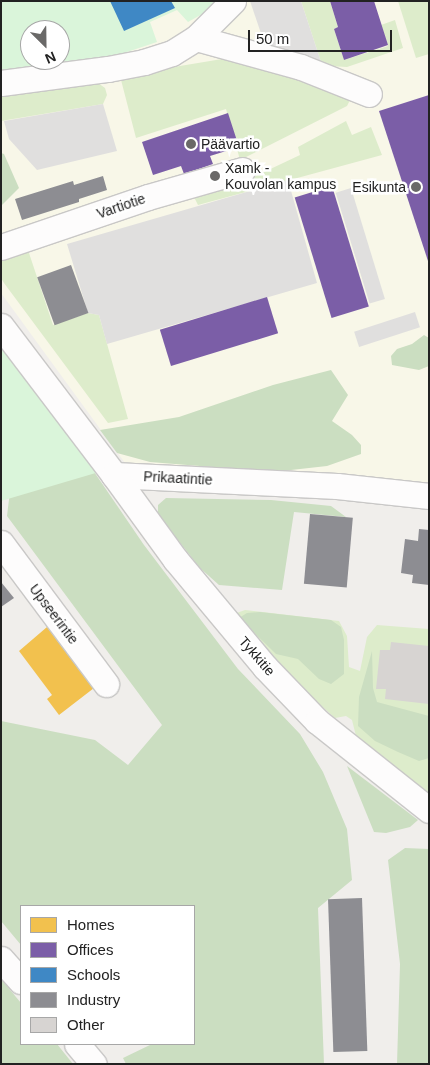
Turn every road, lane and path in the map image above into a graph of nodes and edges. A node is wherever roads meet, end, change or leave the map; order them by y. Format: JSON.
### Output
{"nodes":[{"id":1,"x":233,"y":1,"type":"edge"},
{"id":2,"x":196,"y":38,"type":"junction"},
{"id":3,"x":1,"y":83,"type":"edge"},
{"id":4,"x":368,"y":94,"type":"dead end"},
{"id":5,"x":242,"y":170,"type":"dead end"},
{"id":6,"x":1,"y":247,"type":"edge"},
{"id":7,"x":1,"y":326,"type":"edge"},
{"id":8,"x":114,"y":475,"type":"junction"},
{"id":9,"x":429,"y":496,"type":"edge"},
{"id":10,"x":1,"y":543,"type":"edge"},
{"id":11,"x":106,"y":684,"type":"dead end"},
{"id":12,"x":429,"y":810,"type":"edge"},
{"id":13,"x":1,"y":959,"type":"edge"},
{"id":14,"x":20,"y":980,"type":"edge"},
{"id":15,"x":79,"y":1045,"type":"edge"},
{"id":16,"x":94,"y":1064,"type":"edge"}],
"edges":[{"from":1,"to":2,"type":"street"},
{"from":2,"to":3,"type":"street"},
{"from":2,"to":4,"type":"street"},
{"from":5,"to":6,"type":"street","name":"Vartiotie"},
{"from":7,"to":8,"type":"street"},
{"from":8,"to":9,"type":"street","name":"Prikaatintie"},
{"from":8,"to":12,"type":"street","name":"Tykkitie"},
{"from":10,"to":11,"type":"street","name":"Upseerintie"},
{"from":13,"to":14,"type":"street"},
{"from":15,"to":16,"type":"street"}]}
